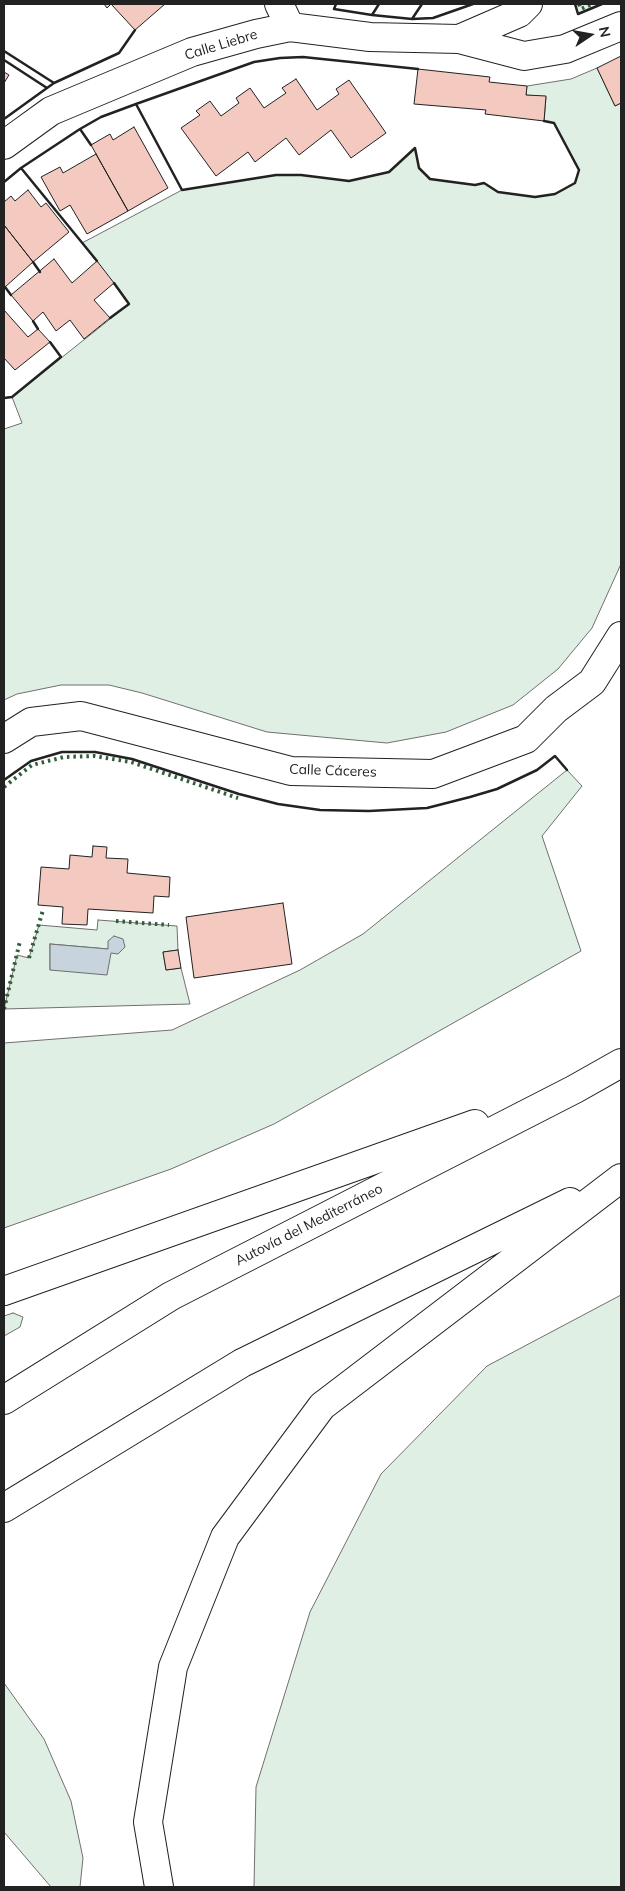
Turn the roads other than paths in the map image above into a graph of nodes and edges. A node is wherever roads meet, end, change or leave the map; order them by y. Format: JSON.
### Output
{"nodes":[{"id":1,"x":528,"y":4,"type":"edge"},
{"id":2,"x":284,"y":15,"type":"edge"},
{"id":3,"x":621,"y":26,"type":"edge"},
{"id":4,"x":459,"y":39,"type":"junction"},
{"id":5,"x":4,"y":145,"type":"edge"},
{"id":6,"x":621,"y":636,"type":"edge"},
{"id":7,"x":4,"y":740,"type":"edge"},
{"id":8,"x":621,"y":1063,"type":"edge"},
{"id":9,"x":575,"y":1089,"type":"junction"},
{"id":10,"x":621,"y":1178,"type":"edge"},
{"id":11,"x":4,"y":1291,"type":"edge"},
{"id":12,"x":4,"y":1400,"type":"edge"},
{"id":13,"x":4,"y":1508,"type":"edge"},
{"id":14,"x":159,"y":1887,"type":"edge"}],
"edges":[{"from":1,"to":4,"type":"main road","name":"Calle Liebre"},
{"from":2,"to":4,"type":"main road","name":"Calle Liebre"},
{"from":2,"to":5,"type":"main road","name":"Calle Liebre"},
{"from":3,"to":4,"type":"main road","name":"Calle Liebre"},
{"from":6,"to":7,"type":"main road","name":"Calle Cáceres"},
{"from":8,"to":9,"type":"main road","name":"Autovía del Mediterráneo"},
{"from":9,"to":11,"type":"main road"},
{"from":9,"to":12,"type":"main road","name":"Autovía del Mediterráneo"},
{"from":10,"to":13,"type":"main road"},
{"from":10,"to":14,"type":"main road"}]}
